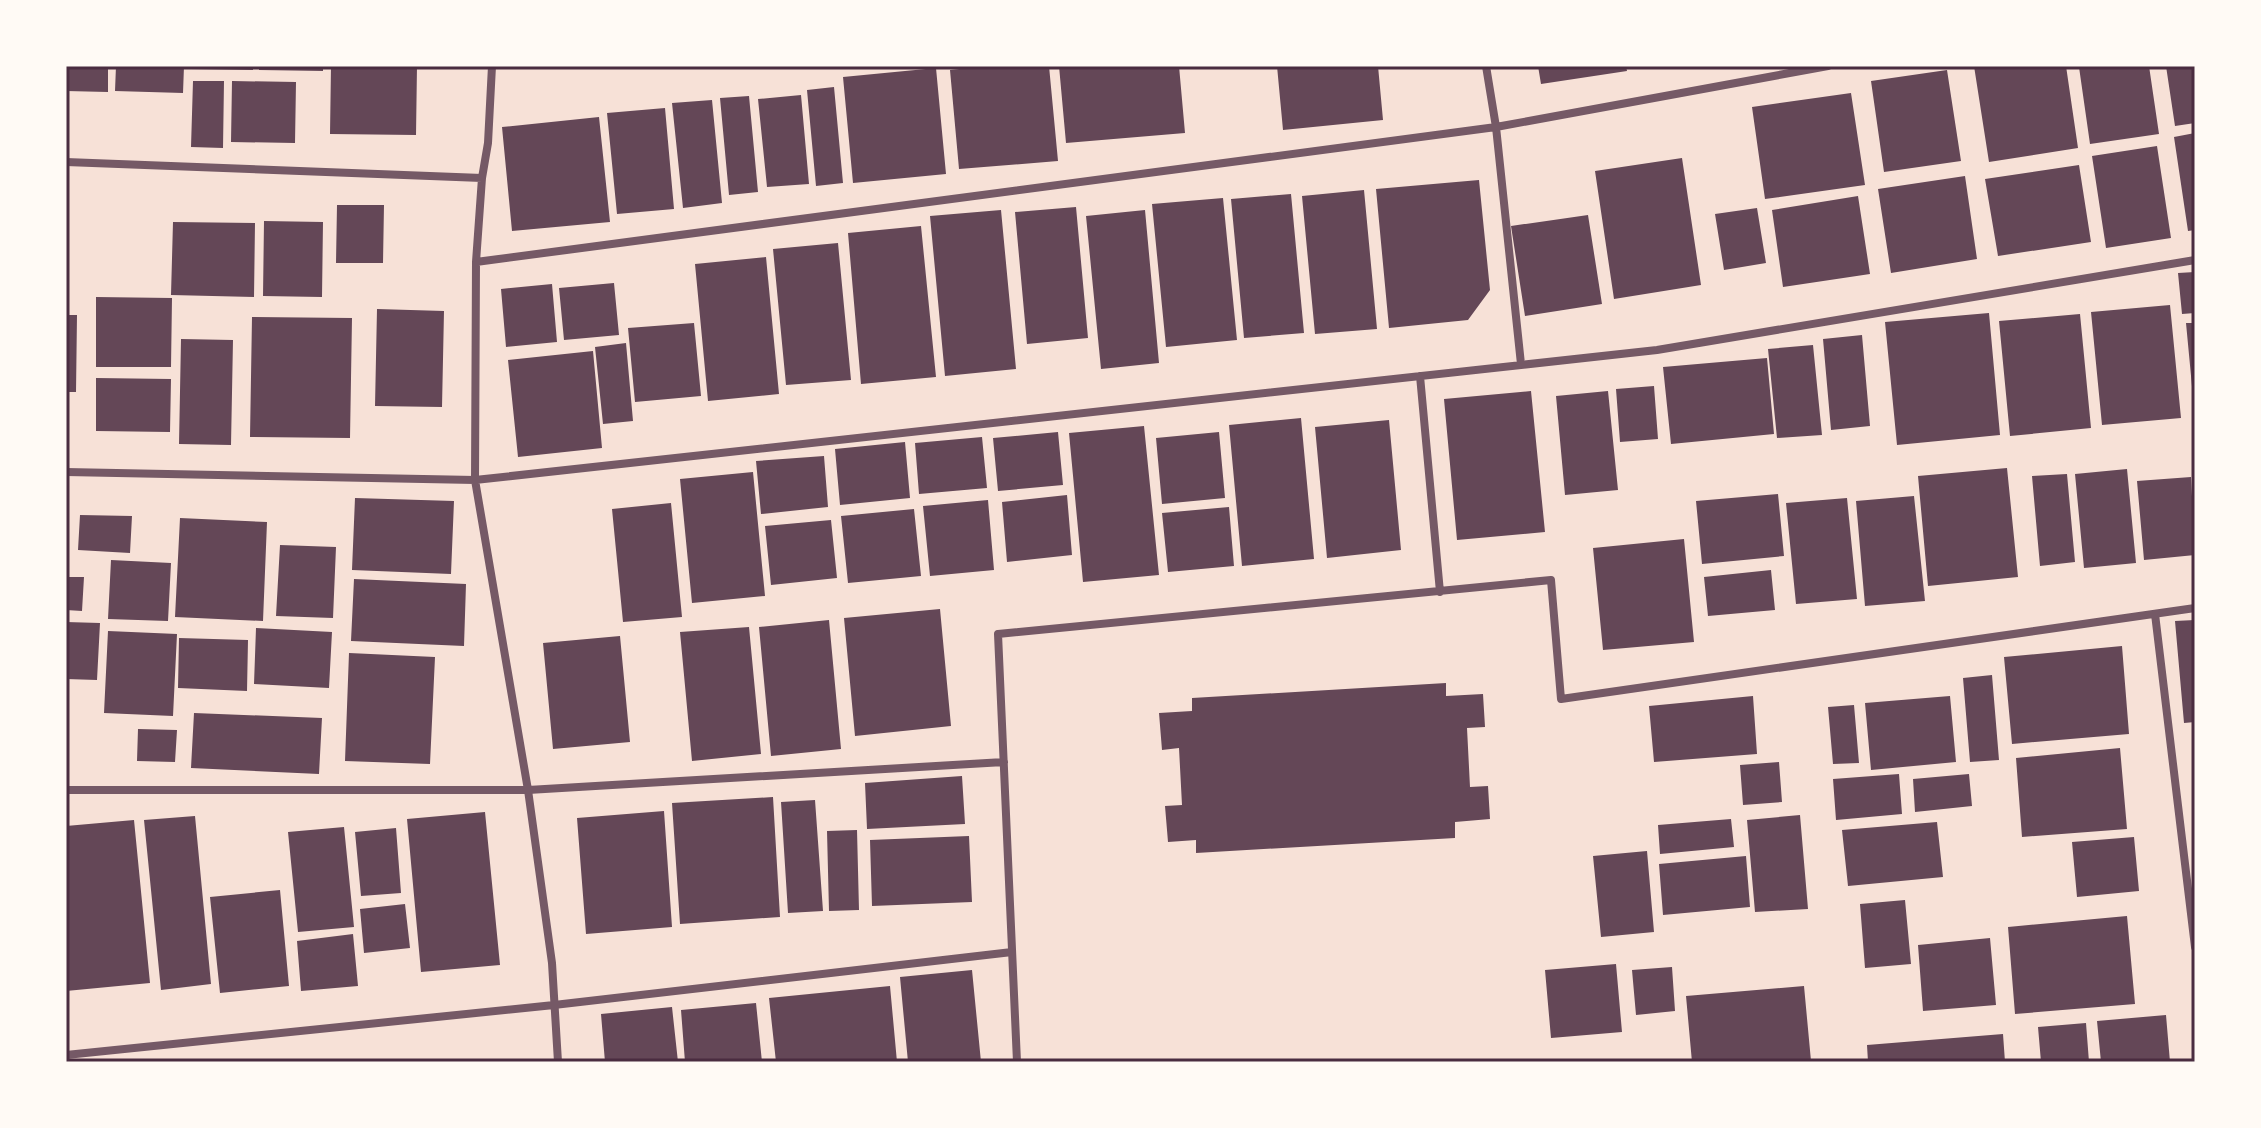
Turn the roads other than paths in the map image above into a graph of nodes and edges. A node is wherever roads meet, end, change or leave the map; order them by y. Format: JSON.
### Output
{"nodes":[{"id":1,"x":492,"y":66,"type":"edge"},
{"id":2,"x":1486,"y":66,"type":"edge"},
{"id":3,"x":1828,"y":66,"type":"edge"},
{"id":4,"x":1496,"y":127,"type":"junction"},
{"id":5,"x":66,"y":162,"type":"edge"},
{"id":6,"x":482,"y":178,"type":"junction"},
{"id":7,"x":2195,"y":260,"type":"edge"},
{"id":8,"x":476,"y":262,"type":"junction"},
{"id":9,"x":1521,"y":364,"type":"junction"},
{"id":10,"x":1420,"y":376,"type":"junction"},
{"id":11,"x":66,"y":472,"type":"edge"},
{"id":12,"x":475,"y":480,"type":"junction"},
{"id":13,"x":1440,"y":592,"type":"junction"},
{"id":14,"x":2195,"y":608,"type":"edge"},
{"id":15,"x":2155,"y":614,"type":"junction"},
{"id":16,"x":1004,"y":762,"type":"junction"},
{"id":17,"x":66,"y":790,"type":"edge"},
{"id":18,"x":528,"y":790,"type":"junction"},
{"id":19,"x":2195,"y":947,"type":"edge"},
{"id":20,"x":1012,"y":952,"type":"junction"},
{"id":21,"x":554,"y":1005,"type":"junction"},
{"id":22,"x":66,"y":1055,"type":"edge"},
{"id":23,"x":558,"y":1062,"type":"edge"},
{"id":24,"x":1017,"y":1062,"type":"edge"}],
"edges":[{"from":1,"to":6,"type":"street"},
{"from":2,"to":4,"type":"street"},
{"from":3,"to":4,"type":"street"},
{"from":4,"to":8,"type":"street"},
{"from":4,"to":9,"type":"street"},
{"from":5,"to":6,"type":"street"},
{"from":6,"to":8,"type":"street"},
{"from":7,"to":9,"type":"street"},
{"from":8,"to":12,"type":"street"},
{"from":9,"to":10,"type":"street"},
{"from":10,"to":12,"type":"street"},
{"from":10,"to":13,"type":"street"},
{"from":11,"to":12,"type":"street"},
{"from":12,"to":18,"type":"street"},
{"from":13,"to":15,"type":"street"},
{"from":13,"to":16,"type":"street"},
{"from":14,"to":15,"type":"street"},
{"from":15,"to":19,"type":"street"},
{"from":16,"to":18,"type":"street"},
{"from":16,"to":20,"type":"street"},
{"from":17,"to":18,"type":"street"},
{"from":18,"to":21,"type":"street"},
{"from":20,"to":21,"type":"street"},
{"from":20,"to":24,"type":"street"},
{"from":21,"to":22,"type":"street"},
{"from":21,"to":23,"type":"street"}]}
